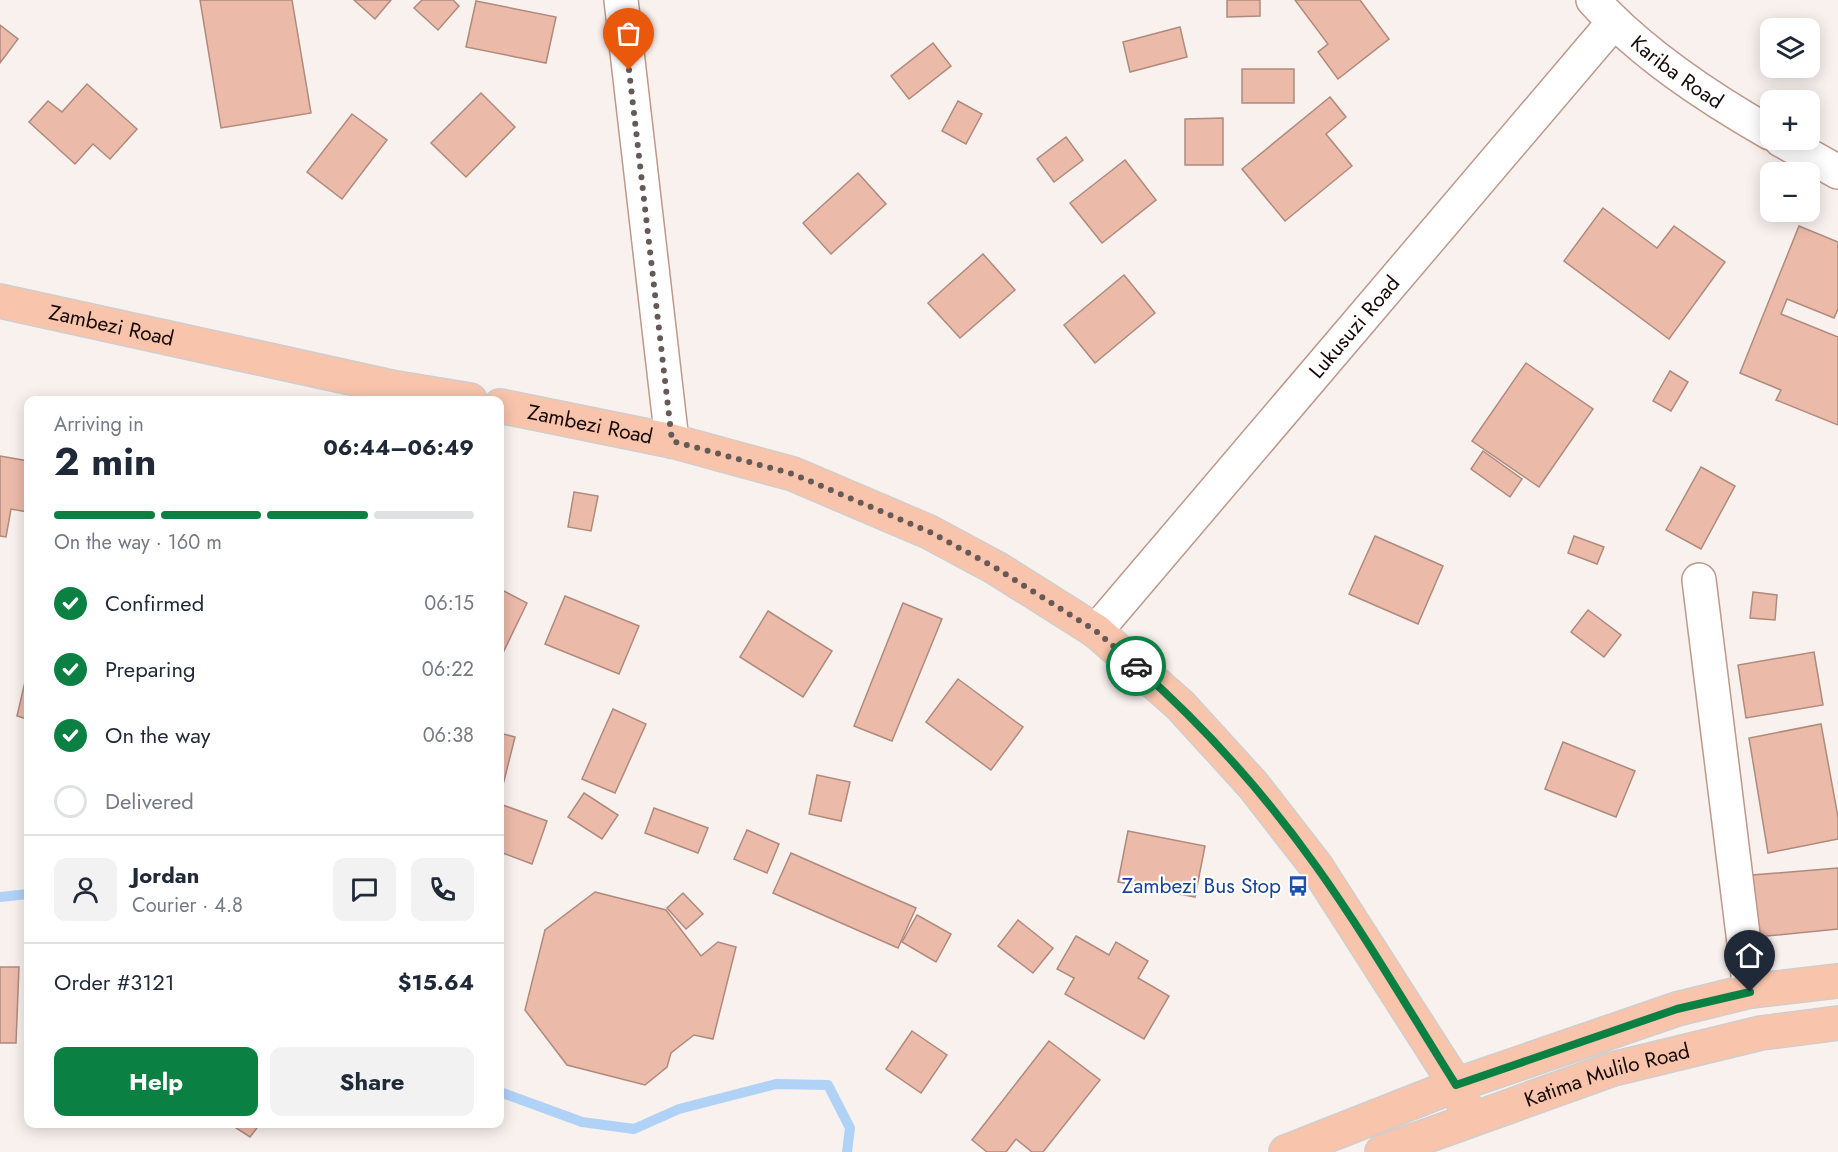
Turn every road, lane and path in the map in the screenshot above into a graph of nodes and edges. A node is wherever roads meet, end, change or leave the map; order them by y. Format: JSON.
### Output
{"nodes":[{"id":1,"x":621,"y":0,"type":"edge"},
{"id":2,"x":1603,"y":11,"type":"edge"},
{"id":3,"x":1760,"y":127,"type":"edge"},
{"id":4,"x":1799,"y":150,"type":"edge"},
{"id":5,"x":1838,"y":172,"type":"edge"},
{"id":6,"x":0,"y":301,"type":"edge"},
{"id":7,"x":445,"y":396,"type":"edge"},
{"id":8,"x":504,"y":407,"type":"edge"},
{"id":9,"x":672,"y":441,"type":"junction"},
{"id":10,"x":1699,"y":580,"type":"dead end"},
{"id":11,"x":1096,"y":631,"type":"junction"},
{"id":12,"x":1838,"y":981,"type":"edge"},
{"id":13,"x":1750,"y":992,"type":"junction"},
{"id":14,"x":1838,"y":1023,"type":"edge"},
{"id":15,"x":1456,"y":1085,"type":"junction"},
{"id":16,"x":1470,"y":1118,"type":"junction"},
{"id":17,"x":1286,"y":1152,"type":"edge"},
{"id":18,"x":1382,"y":1152,"type":"edge"}],
"edges":[{"from":1,"to":9,"type":"street"},
{"from":2,"to":3,"type":"street","name":"Kariba Road"},
{"from":2,"to":11,"type":"street","name":"Lukusuzi Road"},
{"from":4,"to":5,"type":"street"},
{"from":6,"to":7,"type":"main road","name":"Zambezi Road"},
{"from":8,"to":9,"type":"main road","name":"Zambezi Road"},
{"from":9,"to":11,"type":"main road","name":"Zambezi Road"},
{"from":10,"to":13,"type":"street"},
{"from":11,"to":15,"type":"main road","name":"Zambezi Road"},
{"from":12,"to":13,"type":"main road","name":"Katima Mulilo Road"},
{"from":13,"to":15,"type":"main road","name":"Katima Mulilo Road"},
{"from":14,"to":16,"type":"main road","name":"Katima Mulilo Road"},
{"from":15,"to":16,"type":"main road","name":"Zambezi Road"},
{"from":15,"to":17,"type":"main road","name":"Katima Mulilo Road"},
{"from":16,"to":18,"type":"main road","name":"Katima Mulilo Road"}]}
